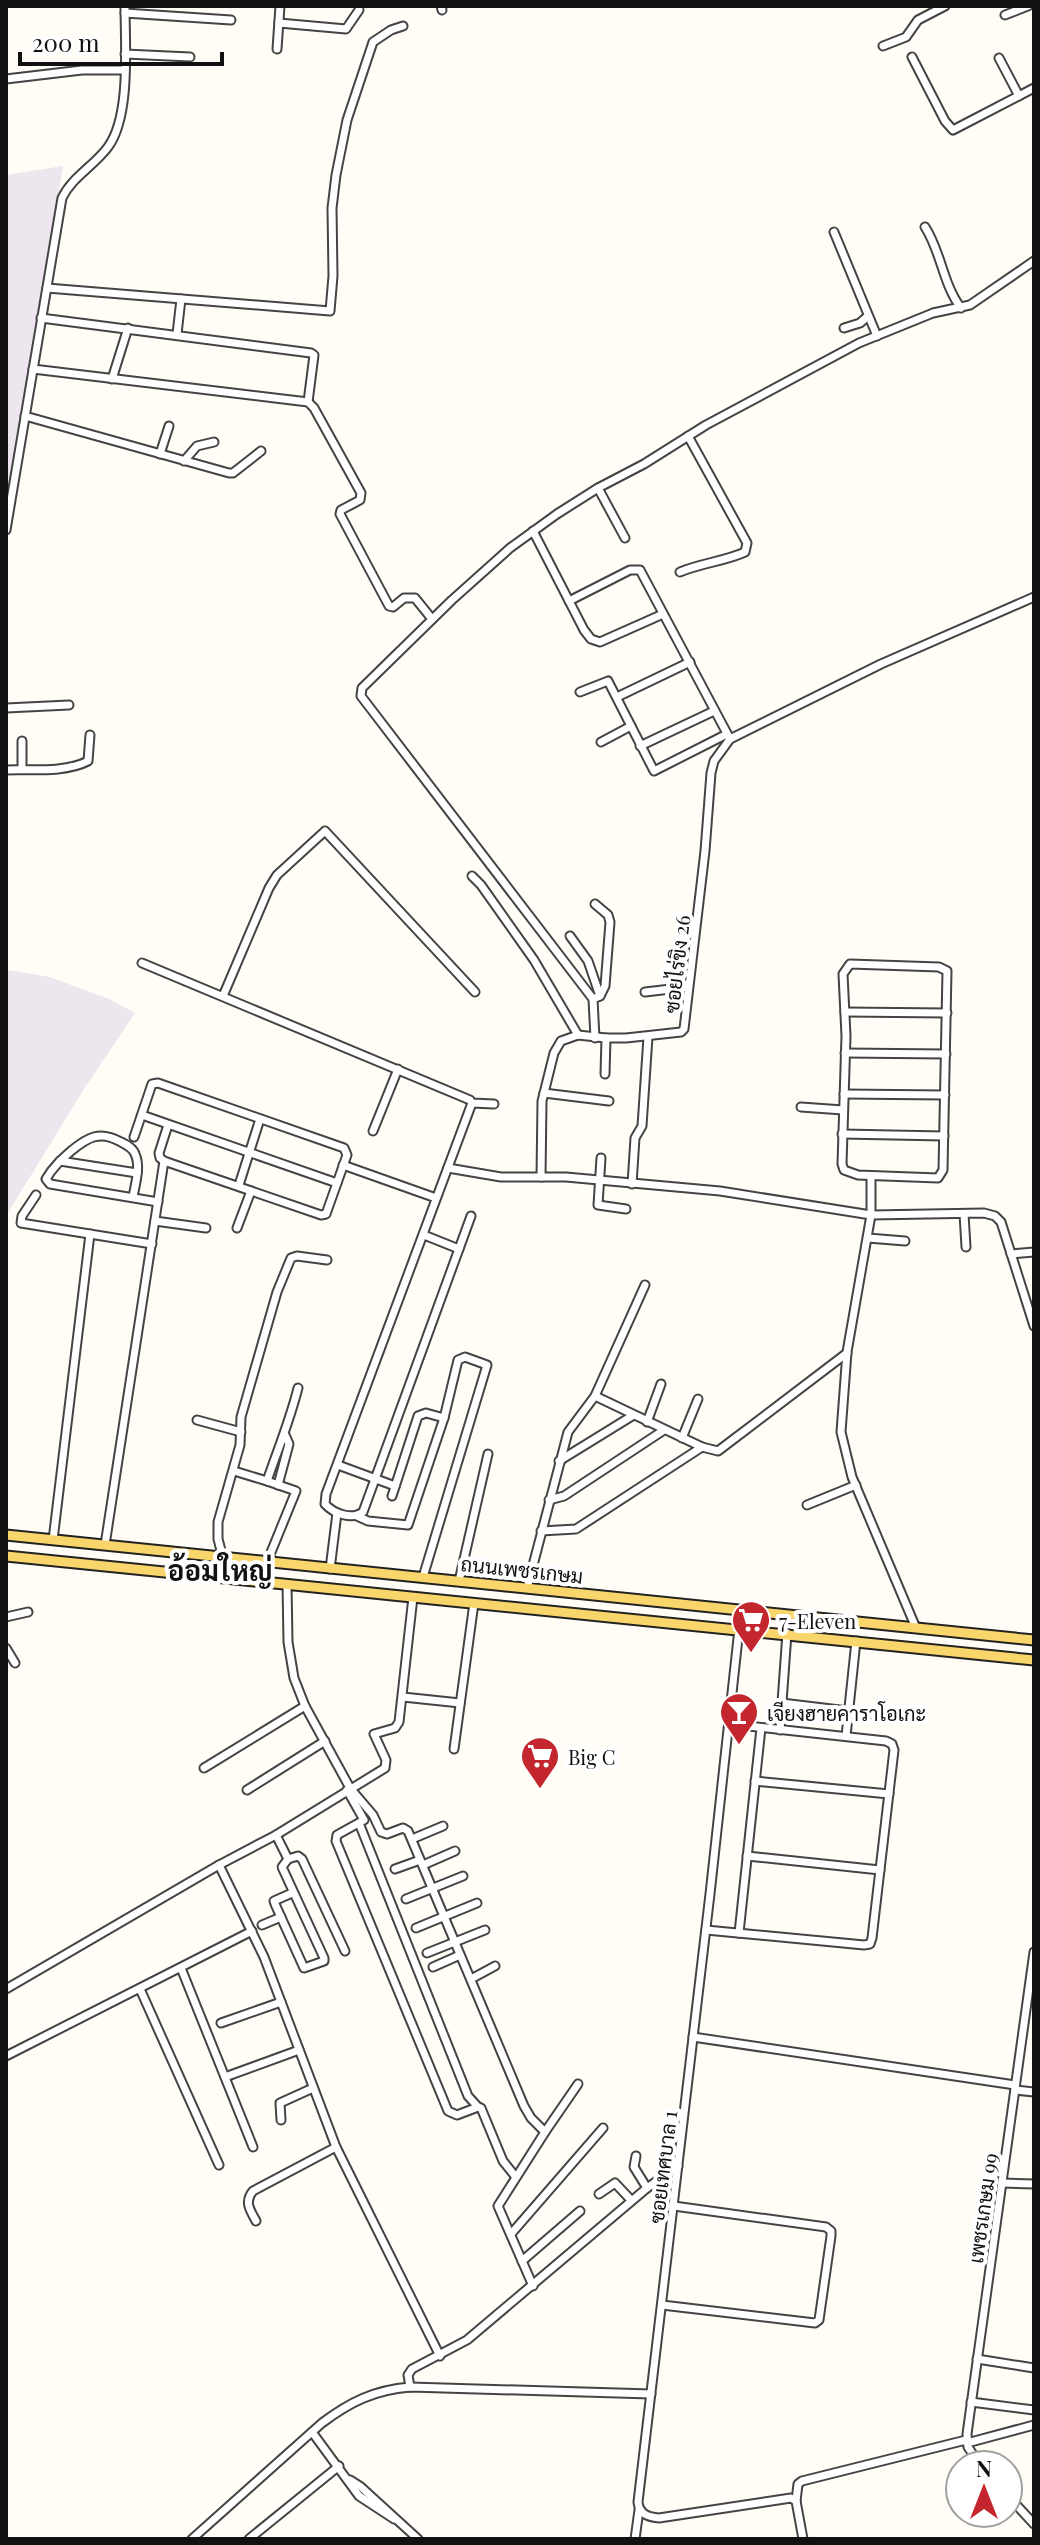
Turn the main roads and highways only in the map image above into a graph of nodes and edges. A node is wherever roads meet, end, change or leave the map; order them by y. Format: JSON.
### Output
{"nodes":[{"id":1,"x":6,"y":1535,"type":"edge"},
{"id":2,"x":6,"y":1556,"type":"edge"},
{"id":3,"x":1034,"y":1640,"type":"edge"},
{"id":4,"x":1034,"y":1660,"type":"edge"}],
"edges":[{"from":1,"to":3,"type":"main road","name":"ถนนเพชรเกษม"},
{"from":2,"to":4,"type":"main road","name":"ถนนเพชรเกษม"}]}
